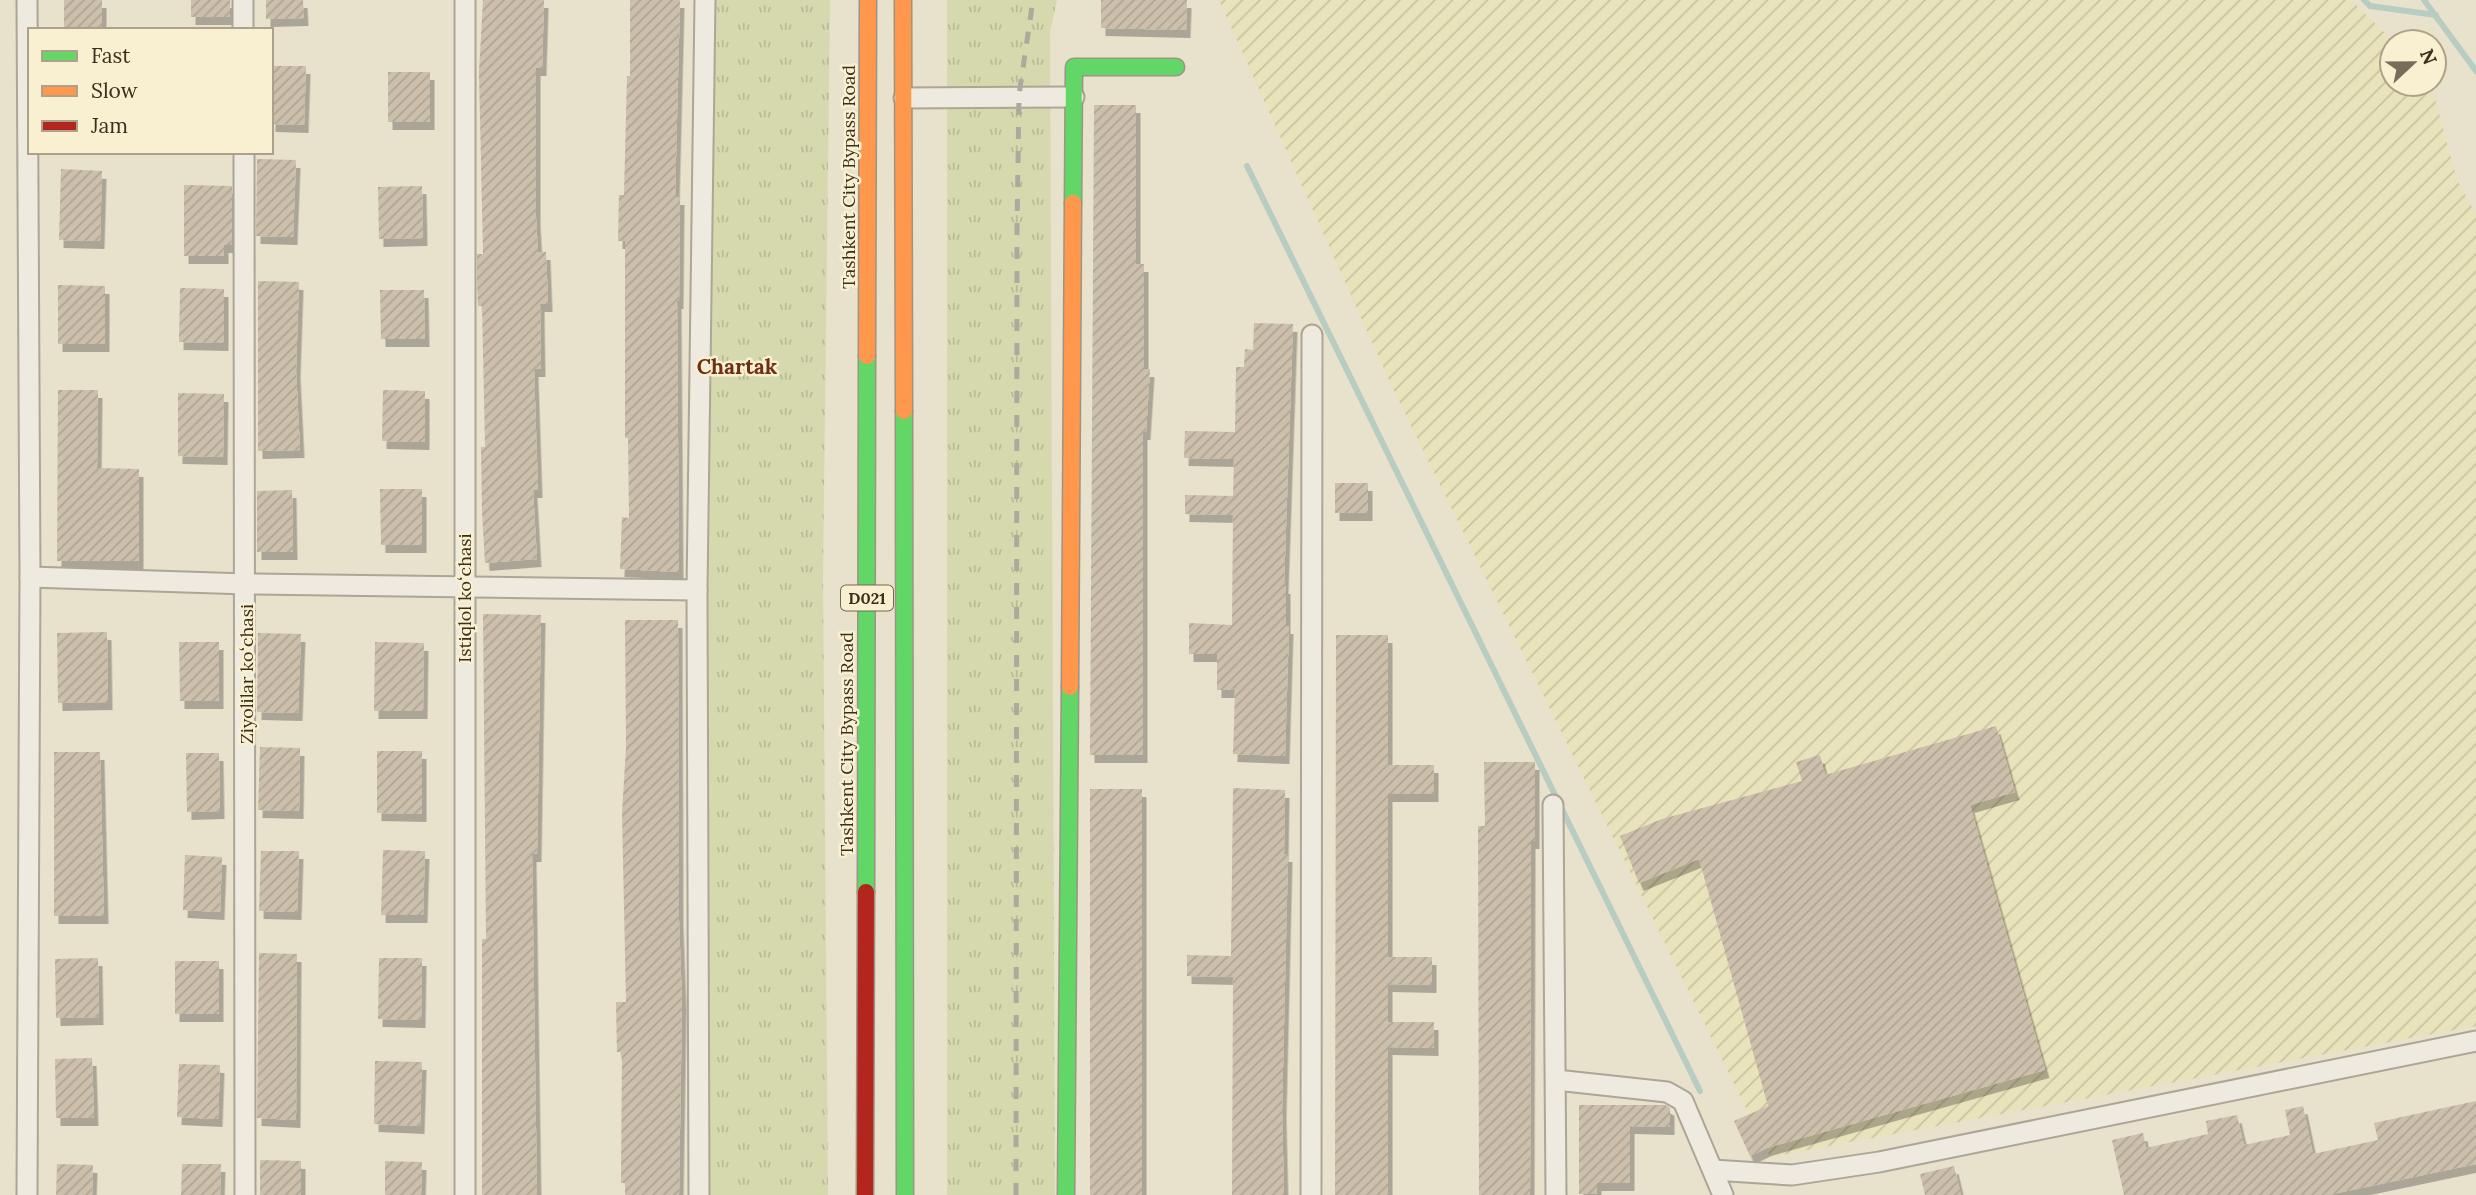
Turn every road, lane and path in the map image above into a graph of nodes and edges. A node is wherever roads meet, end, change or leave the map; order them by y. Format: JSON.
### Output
{"nodes":[{"id":1,"x":27,"y":0,"type":"edge"},
{"id":2,"x":243,"y":0,"type":"edge"},
{"id":3,"x":465,"y":0,"type":"edge"},
{"id":4,"x":705,"y":0,"type":"edge"},
{"id":5,"x":868,"y":0,"type":"edge"},
{"id":6,"x":903,"y":0,"type":"edge"},
{"id":7,"x":243,"y":28,"type":"edge"},
{"id":8,"x":1176,"y":67,"type":"dead end"},
{"id":9,"x":1074,"y":97,"type":"junction"},
{"id":10,"x":904,"y":98,"type":"junction"},
{"id":11,"x":244,"y":154,"type":"edge"},
{"id":12,"x":1312,"y":335,"type":"dead end"},
{"id":13,"x":30,"y":577,"type":"junction"},
{"id":14,"x":247,"y":584,"type":"junction"},
{"id":15,"x":465,"y":586,"type":"junction"},
{"id":16,"x":698,"y":590,"type":"junction"},
{"id":17,"x":1553,"y":805,"type":"dead end"},
{"id":18,"x":2476,"y":1041,"type":"edge"},
{"id":19,"x":1556,"y":1080,"type":"junction"},
{"id":20,"x":1713,"y":1170,"type":"junction"},
{"id":21,"x":27,"y":1195,"type":"edge"},
{"id":22,"x":245,"y":1195,"type":"edge"},
{"id":23,"x":465,"y":1195,"type":"edge"},
{"id":24,"x":699,"y":1195,"type":"edge"},
{"id":25,"x":865,"y":1195,"type":"edge"},
{"id":26,"x":905,"y":1195,"type":"edge"},
{"id":27,"x":1066,"y":1195,"type":"edge"},
{"id":28,"x":1311,"y":1195,"type":"edge"},
{"id":29,"x":1556,"y":1195,"type":"edge"},
{"id":30,"x":1723,"y":1195,"type":"edge"}],
"edges":[{"from":1,"to":13,"type":"street"},
{"from":2,"to":7,"type":"street"},
{"from":3,"to":15,"type":"street","name":"Istiqlol koʻchasi"},
{"from":4,"to":16,"type":"street"},
{"from":5,"to":25,"type":"main road","name":"Tashkent City Bypass Road","number":"D021"},
{"from":6,"to":10,"type":"main road","number":"D021"},
{"from":8,"to":9,"type":"main road"},
{"from":9,"to":10,"type":"street"},
{"from":9,"to":27,"type":"main road"},
{"from":10,"to":26,"type":"main road","number":"D021"},
{"from":11,"to":14,"type":"street","name":"Ziyolilar koʻchasi"},
{"from":12,"to":28,"type":"street"},
{"from":13,"to":14,"type":"street"},
{"from":13,"to":21,"type":"street"},
{"from":14,"to":15,"type":"street"},
{"from":14,"to":22,"type":"street","name":"Ziyolilar koʻchasi"},
{"from":15,"to":16,"type":"street"},
{"from":15,"to":23,"type":"street","name":"Istiqlol koʻchasi"},
{"from":16,"to":24,"type":"street"},
{"from":17,"to":19,"type":"street"},
{"from":18,"to":20,"type":"street"},
{"from":19,"to":20,"type":"street"},
{"from":19,"to":29,"type":"street"},
{"from":20,"to":30,"type":"street"}]}
